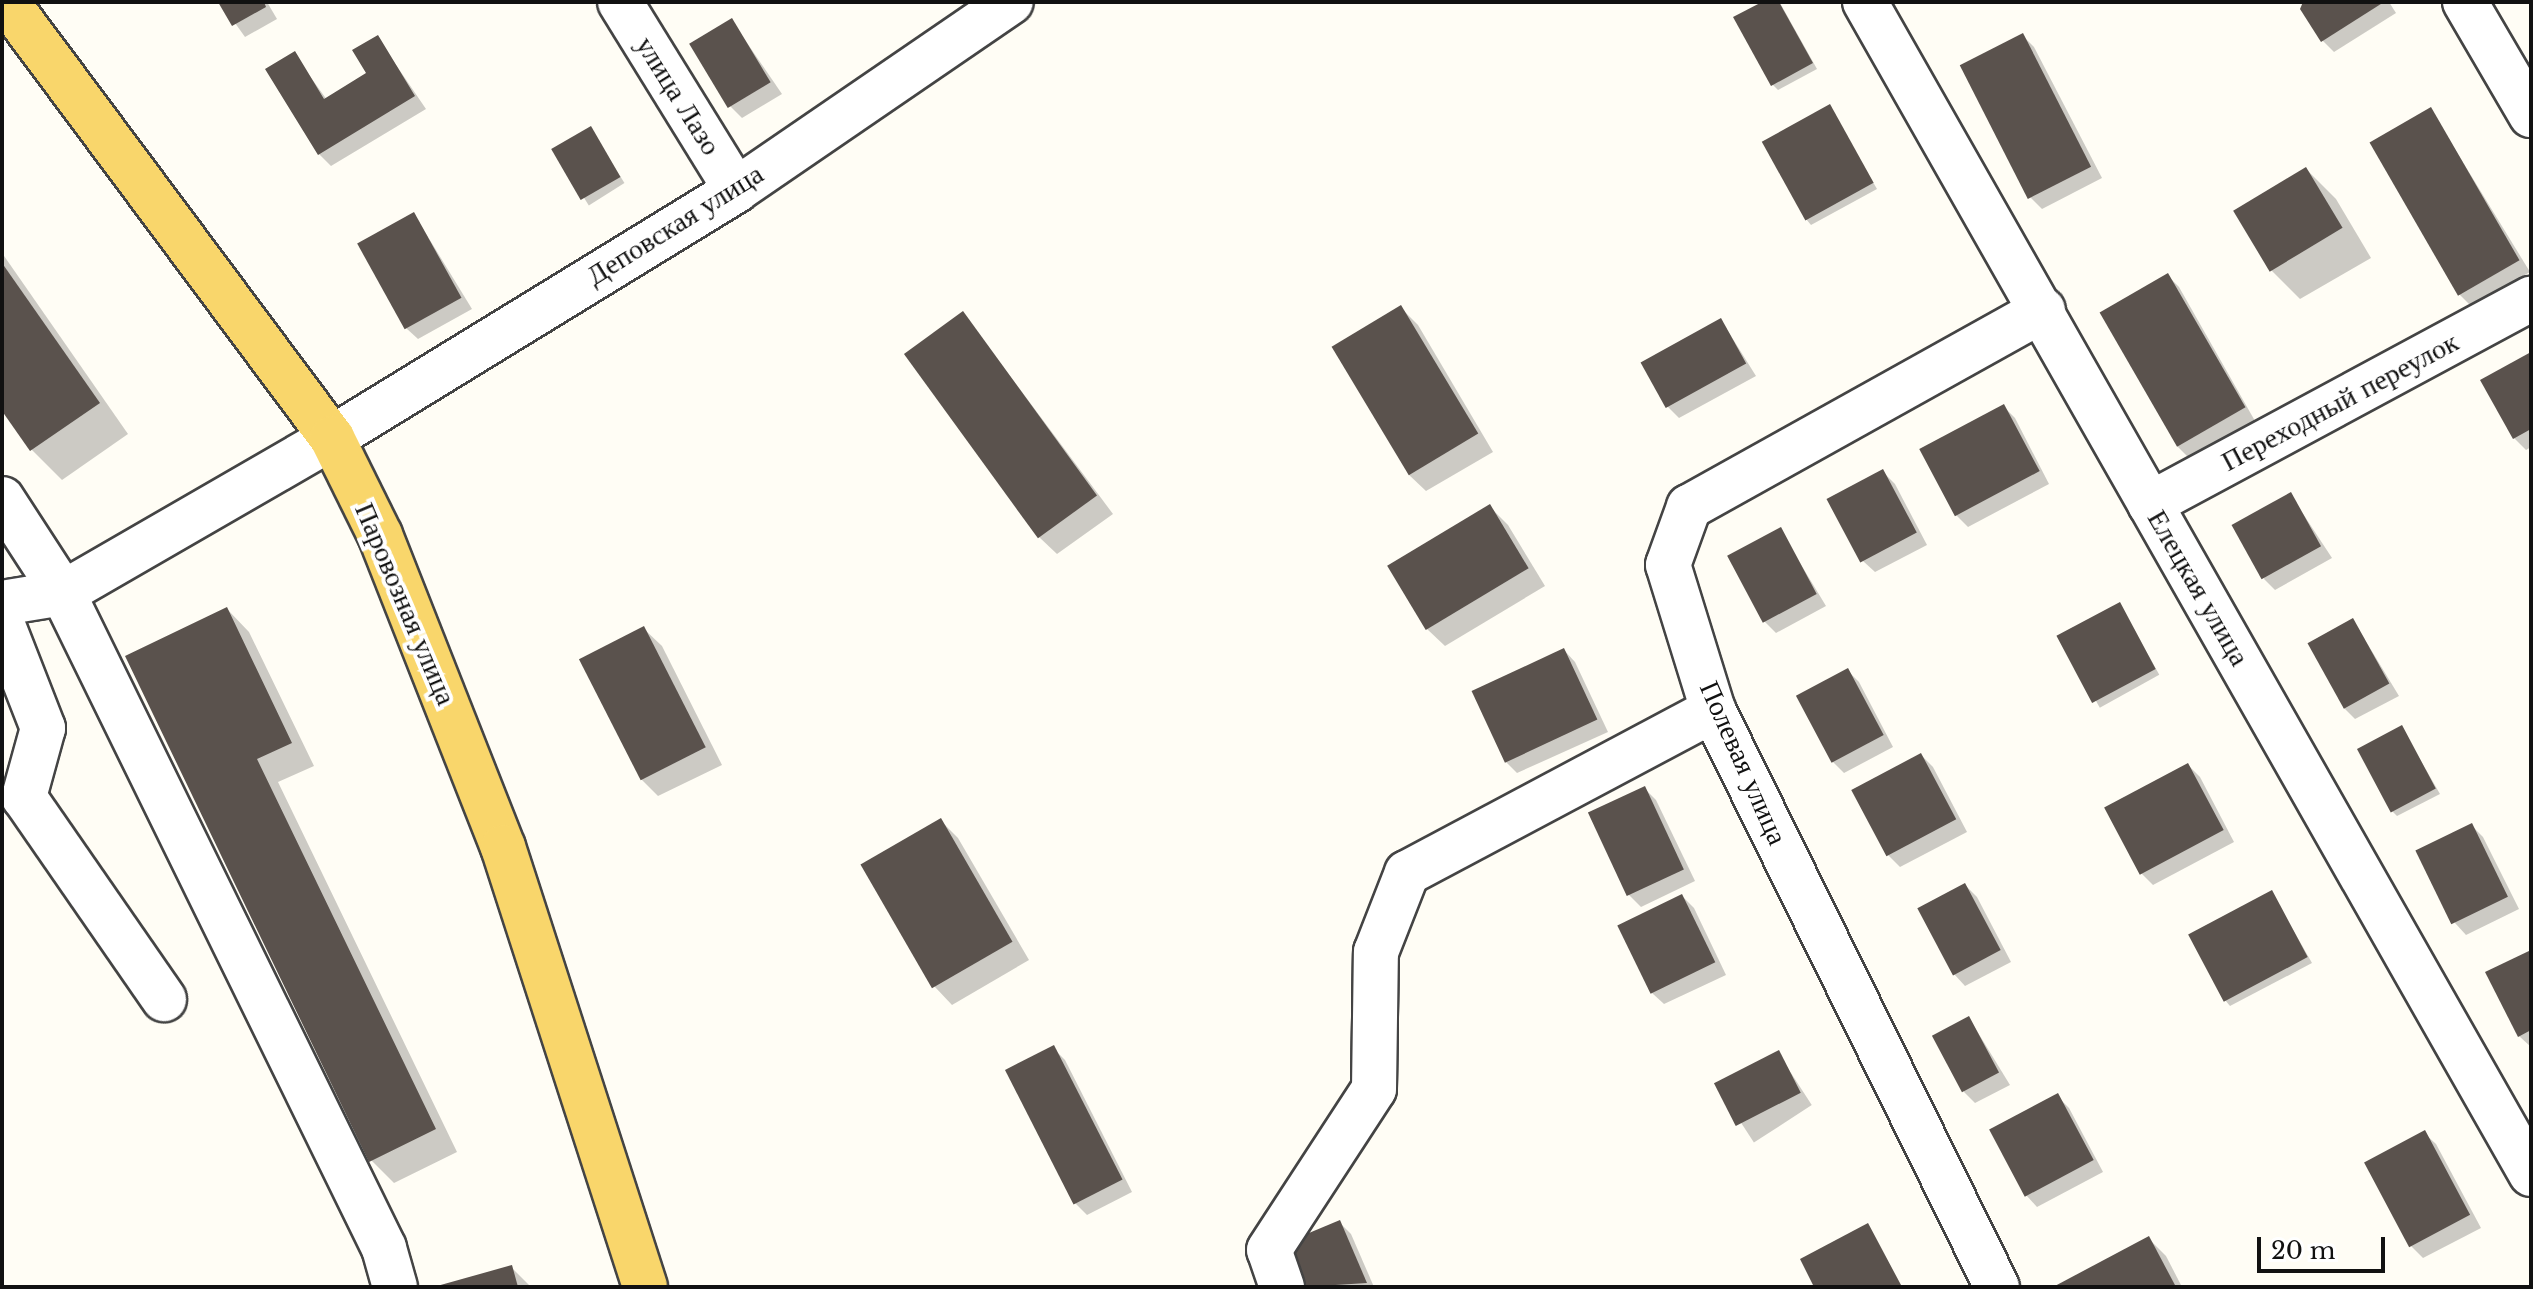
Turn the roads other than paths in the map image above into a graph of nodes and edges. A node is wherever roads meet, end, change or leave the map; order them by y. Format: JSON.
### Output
{"nodes":[{"id":1,"x":7,"y":2,"type":"edge"},
{"id":2,"x":620,"y":2,"type":"edge"},
{"id":3,"x":1011,"y":2,"type":"edge"},
{"id":4,"x":1865,"y":2,"type":"edge"},
{"id":5,"x":2465,"y":2,"type":"edge"},
{"id":6,"x":2531,"y":115,"type":"edge"},
{"id":7,"x":736,"y":190,"type":"junction"},
{"id":8,"x":2531,"y":299,"type":"edge"},
{"id":9,"x":2043,"y":310,"type":"junction"},
{"id":10,"x":332,"y":438,"type":"junction"},
{"id":11,"x":2,"y":499,"type":"edge"},
{"id":12,"x":2150,"y":504,"type":"junction"},
{"id":13,"x":63,"y":593,"type":"junction"},
{"id":14,"x":2,"y":603,"type":"edge"},
{"id":15,"x":2,"y":623,"type":"edge"},
{"id":16,"x":1713,"y":710,"type":"junction"},
{"id":17,"x":164,"y":999,"type":"dead end"},
{"id":18,"x":2531,"y":1174,"type":"edge"},
{"id":19,"x":395,"y":1287,"type":"edge"},
{"id":20,"x":645,"y":1287,"type":"edge"},
{"id":21,"x":1282,"y":1287,"type":"edge"},
{"id":22,"x":1997,"y":1287,"type":"edge"}],
"edges":[{"from":1,"to":10,"type":"main road","name":"Паровозная улица"},
{"from":2,"to":7,"type":"street","name":"улица Лазо"},
{"from":3,"to":7,"type":"street","name":"Деповская улица"},
{"from":4,"to":9,"type":"street","name":"Елецкая улица"},
{"from":5,"to":6,"type":"street"},
{"from":7,"to":10,"type":"street","name":"Деповская улица"},
{"from":8,"to":12,"type":"street","name":"Переходный переулок"},
{"from":9,"to":12,"type":"street","name":"Елецкая улица"},
{"from":9,"to":16,"type":"street","name":"Полевая улица"},
{"from":10,"to":13,"type":"street","name":"Деповская улица"},
{"from":10,"to":20,"type":"main road","name":"Паровозная улица"},
{"from":11,"to":13,"type":"street"},
{"from":12,"to":18,"type":"street","name":"Елецкая улица"},
{"from":13,"to":14,"type":"street"},
{"from":13,"to":19,"type":"street"},
{"from":15,"to":17,"type":"street"},
{"from":16,"to":21,"type":"street"},
{"from":16,"to":22,"type":"street","name":"Полевая улица"}]}
